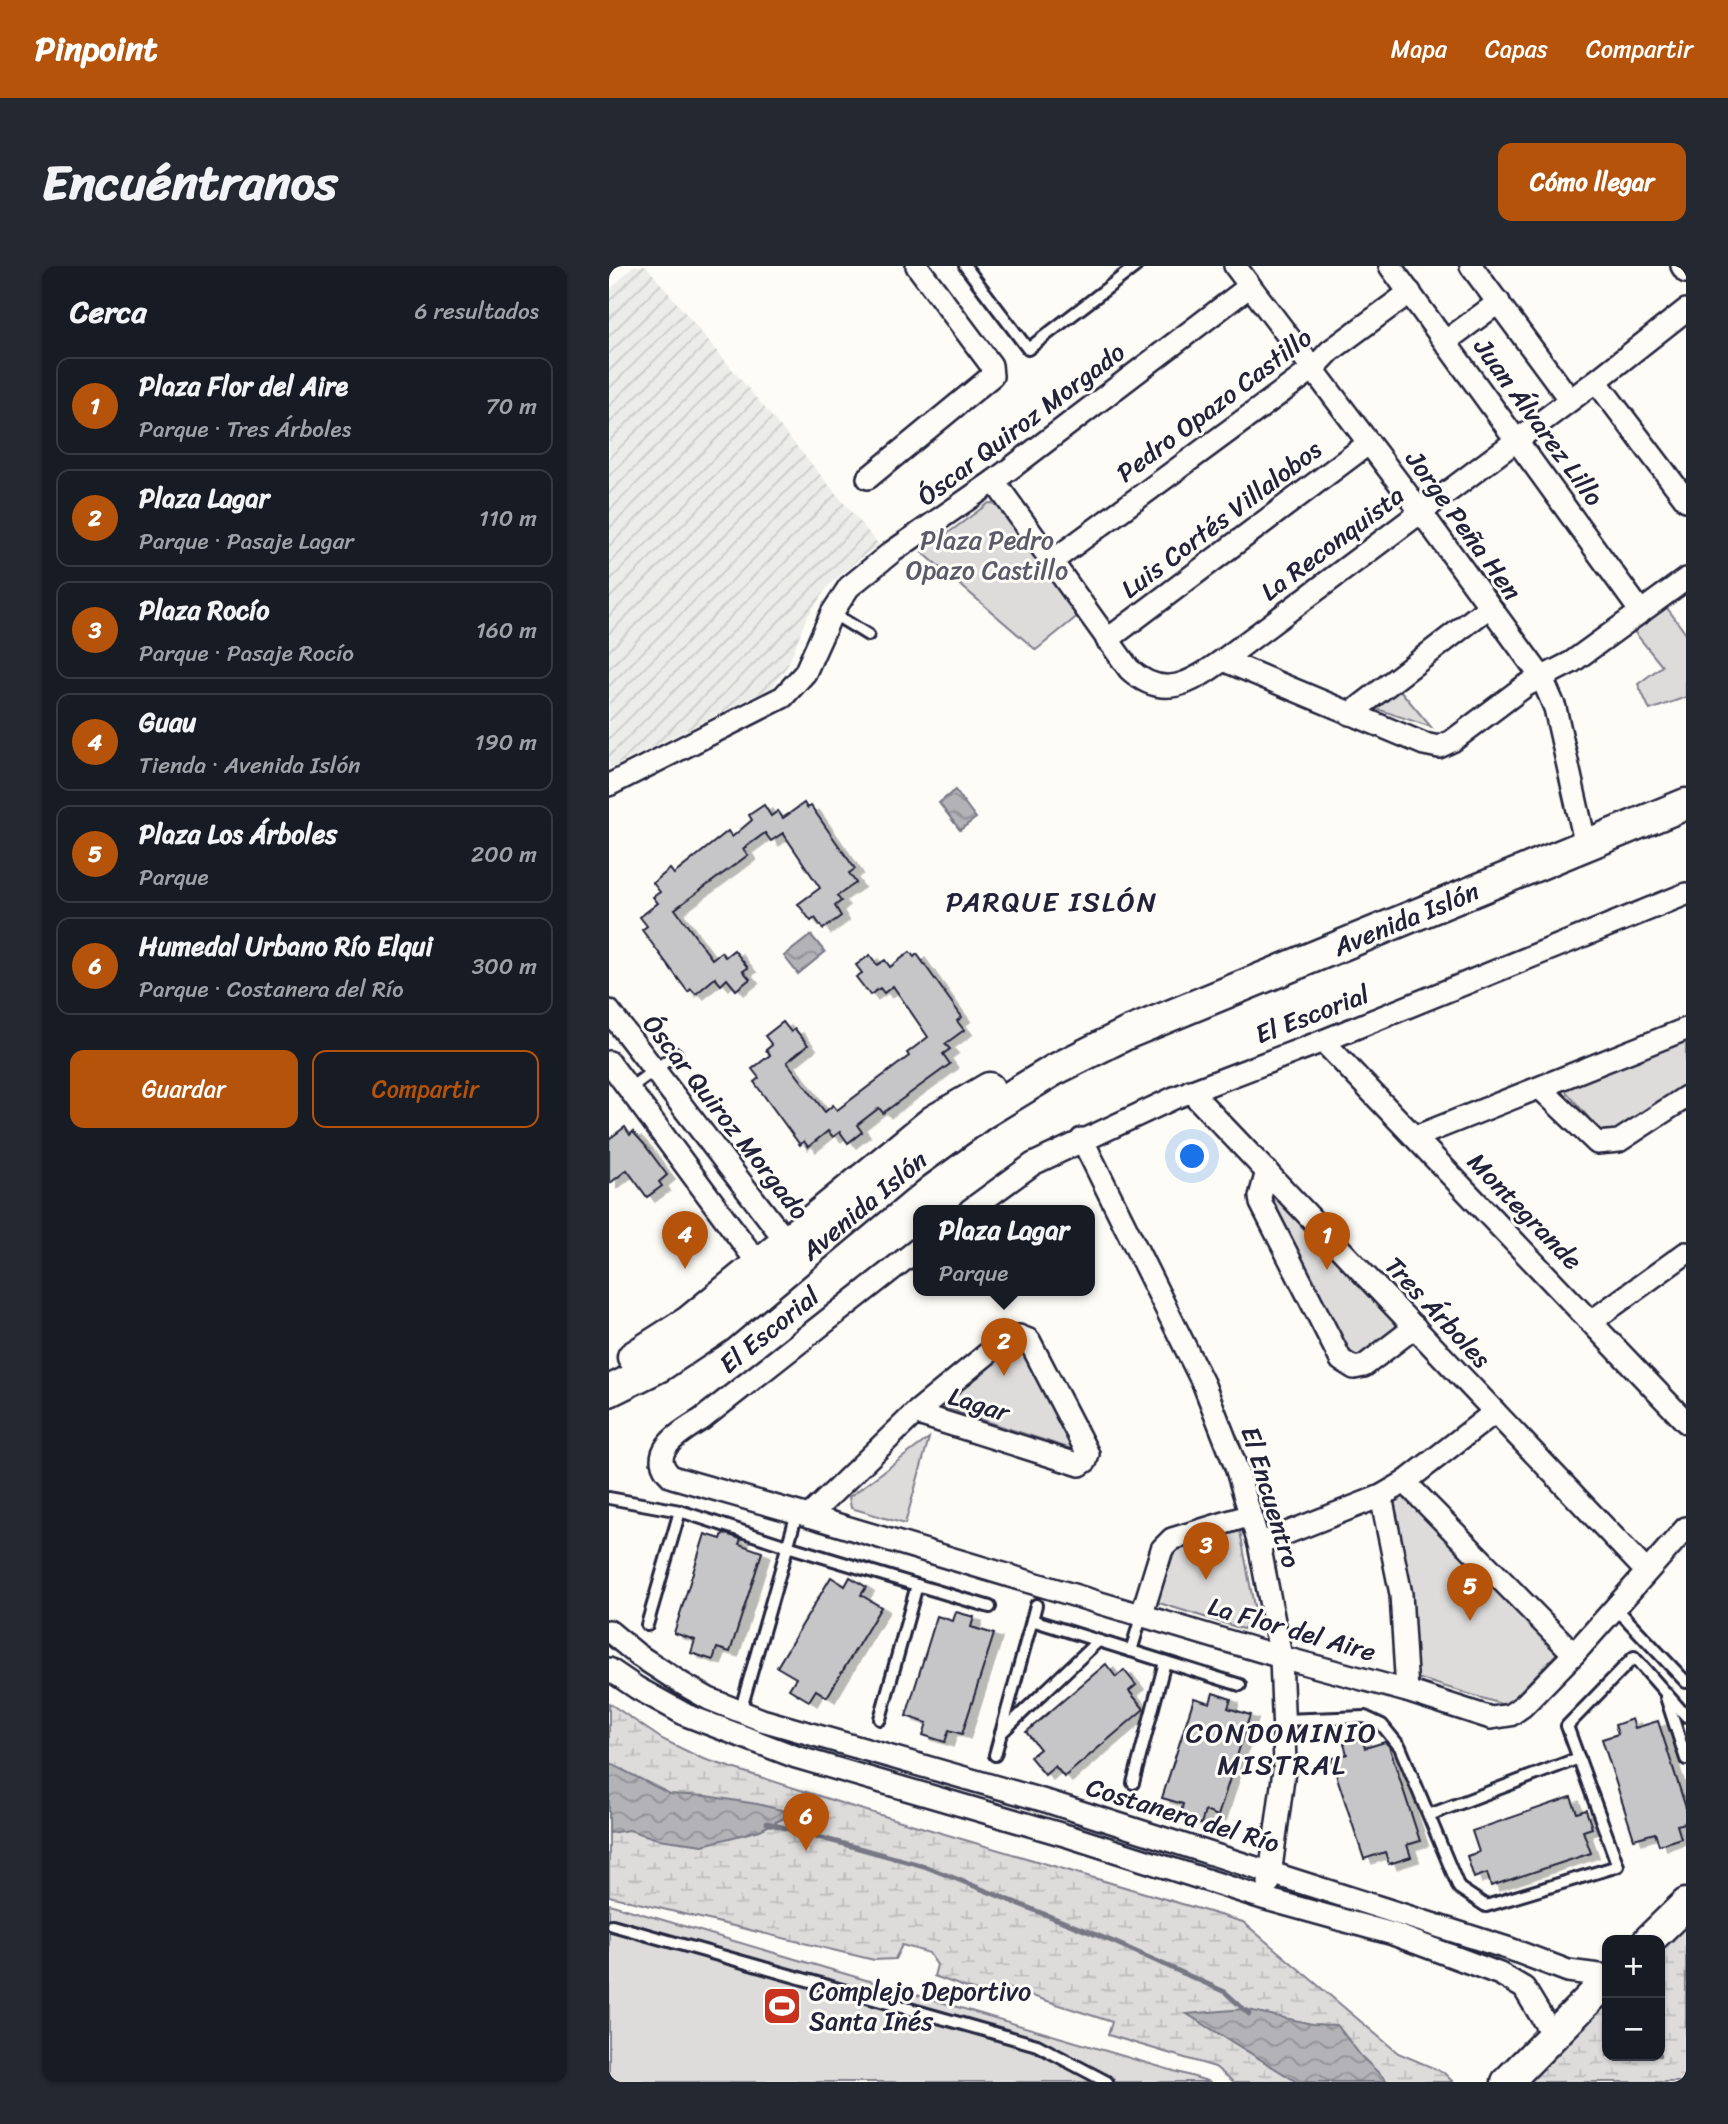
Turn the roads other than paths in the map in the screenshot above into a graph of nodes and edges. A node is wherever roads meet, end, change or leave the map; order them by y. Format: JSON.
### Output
{"nodes":[{"id":1,"x":917,"y":266,"type":"edge"},
{"id":2,"x":965,"y":266,"type":"edge"},
{"id":3,"x":1136,"y":266,"type":"edge"},
{"id":4,"x":1235,"y":266,"type":"edge"},
{"id":5,"x":1390,"y":266,"type":"edge"},
{"id":6,"x":1471,"y":266,"type":"edge"},
{"id":7,"x":1682,"y":266,"type":"edge"},
{"id":8,"x":1686,"y":272,"type":"edge"},
{"id":9,"x":1250,"y":286,"type":"junction"},
{"id":10,"x":1410,"y":292,"type":"junction"},
{"id":11,"x":1499,"y":302,"type":"junction"},
{"id":12,"x":1686,"y":310,"type":"edge"},
{"id":13,"x":1445,"y":341,"type":"junction"},
{"id":14,"x":1313,"y":369,"type":"junction"},
{"id":15,"x":1597,"y":380,"type":"junction"},
{"id":16,"x":1570,"y":400,"type":"junction"},
{"id":17,"x":1517,"y":440,"type":"junction"},
{"id":18,"x":1369,"y":443,"type":"junction"},
{"id":19,"x":868,"y":478,"type":"dead end"},
{"id":20,"x":994,"y":481,"type":"junction"},
{"id":21,"x":1686,"y":500,"type":"edge"},
{"id":22,"x":1421,"y":512,"type":"junction"},
{"id":23,"x":1051,"y":562,"type":"junction"},
{"id":24,"x":1686,"y":579,"type":"edge"},
{"id":25,"x":1489,"y":607,"type":"junction"},
{"id":26,"x":1641,"y":612,"type":"junction"},
{"id":27,"x":832,"y":613,"type":"junction"},
{"id":28,"x":868,"y":635,"type":"dead end"},
{"id":29,"x":1107,"y":640,"type":"junction"},
{"id":30,"x":1223,"y":660,"type":"junction"},
{"id":31,"x":1542,"y":678,"type":"junction"},
{"id":32,"x":1350,"y":714,"type":"junction"},
{"id":33,"x":609,"y":785,"type":"edge"},
{"id":34,"x":1686,"y":804,"type":"edge"},
{"id":35,"x":1586,"y":846,"type":"junction"},
{"id":36,"x":1686,"y":894,"type":"edge"},
{"id":37,"x":609,"y":1011,"type":"edge"},
{"id":38,"x":1686,"y":1029,"type":"edge"},
{"id":39,"x":1323,"y":1041,"type":"junction"},
{"id":40,"x":676,"y":1054,"type":"dead end"},
{"id":41,"x":609,"y":1062,"type":"edge"},
{"id":42,"x":654,"y":1071,"type":"junction"},
{"id":43,"x":630,"y":1088,"type":"junction"},
{"id":44,"x":1540,"y":1088,"type":"junction"},
{"id":45,"x":1190,"y":1091,"type":"junction"},
{"id":46,"x":1686,"y":1097,"type":"edge"},
{"id":47,"x":1415,"y":1137,"type":"junction"},
{"id":48,"x":1082,"y":1139,"type":"junction"},
{"id":49,"x":1267,"y":1171,"type":"junction"},
{"id":50,"x":977,"y":1205,"type":"edge"},
{"id":51,"x":793,"y":1249,"type":"junction"},
{"id":52,"x":1686,"y":1252,"type":"edge"},
{"id":53,"x":913,"y":1253,"type":"edge"},
{"id":54,"x":765,"y":1272,"type":"junction"},
{"id":55,"x":1592,"y":1321,"type":"junction"},
{"id":56,"x":1415,"y":1327,"type":"junction"},
{"id":57,"x":609,"y":1370,"type":"edge"},
{"id":58,"x":609,"y":1391,"type":"edge"},
{"id":59,"x":1495,"y":1412,"type":"junction"},
{"id":60,"x":915,"y":1413,"type":"junction"},
{"id":61,"x":1686,"y":1422,"type":"edge"},
{"id":62,"x":661,"y":1459,"type":"joint"},
{"id":63,"x":1405,"y":1482,"type":"junction"},
{"id":64,"x":1381,"y":1496,"type":"junction"},
{"id":65,"x":609,"y":1498,"type":"edge"},
{"id":66,"x":680,"y":1511,"type":"junction"},
{"id":67,"x":803,"y":1514,"type":"junction"},
{"id":68,"x":1251,"y":1516,"type":"junction"},
{"id":69,"x":1686,"y":1528,"type":"edge"},
{"id":70,"x":1259,"y":1544,"type":"junction"},
{"id":71,"x":787,"y":1546,"type":"junction"},
{"id":72,"x":1646,"y":1572,"type":"junction"},
{"id":73,"x":917,"y":1585,"type":"junction"},
{"id":74,"x":1036,"y":1605,"type":"dead end"},
{"id":75,"x":990,"y":1607,"type":"dead end"},
{"id":76,"x":1621,"y":1613,"type":"junction"},
{"id":77,"x":1142,"y":1614,"type":"junction"},
{"id":78,"x":1032,"y":1620,"type":"junction"},
{"id":79,"x":647,"y":1625,"type":"dead end"},
{"id":80,"x":609,"y":1631,"type":"edge"},
{"id":81,"x":1098,"y":1641,"type":"junction"},
{"id":82,"x":1131,"y":1651,"type":"junction"},
{"id":83,"x":1574,"y":1654,"type":"junction"},
{"id":84,"x":1281,"y":1657,"type":"junction"},
{"id":85,"x":1165,"y":1662,"type":"junction"},
{"id":86,"x":609,"y":1669,"type":"edge"},
{"id":87,"x":1686,"y":1682,"type":"edge"},
{"id":88,"x":1240,"y":1685,"type":"dead end"},
{"id":89,"x":1407,"y":1691,"type":"junction"},
{"id":90,"x":1664,"y":1691,"type":"junction"},
{"id":91,"x":740,"y":1712,"type":"junction"},
{"id":92,"x":1686,"y":1717,"type":"edge"},
{"id":93,"x":880,"y":1718,"type":"dead end"},
{"id":94,"x":1283,"y":1720,"type":"junction"},
{"id":95,"x":1001,"y":1733,"type":"junction"},
{"id":96,"x":732,"y":1734,"type":"junction"},
{"id":97,"x":995,"y":1755,"type":"dead end"},
{"id":98,"x":1579,"y":1758,"type":"junction"},
{"id":99,"x":1686,"y":1759,"type":"edge"},
{"id":100,"x":1133,"y":1783,"type":"dead end"},
{"id":101,"x":1429,"y":1815,"type":"junction"},
{"id":102,"x":1271,"y":1871,"type":"junction"},
{"id":103,"x":1266,"y":1899,"type":"junction"},
{"id":104,"x":1686,"y":1904,"type":"edge"},
{"id":105,"x":612,"y":1925,"type":"dead end"},
{"id":106,"x":1654,"y":1935,"type":"edge"},
{"id":107,"x":1602,"y":1978,"type":"edge"},
{"id":108,"x":1602,"y":1984,"type":"edge"},
{"id":109,"x":1553,"y":2036,"type":"junction"},
{"id":110,"x":1107,"y":2082,"type":"edge"},
{"id":111,"x":1507,"y":2082,"type":"edge"}],
"edges":[{"from":1,"to":19,"type":"street"},
{"from":2,"to":3,"type":"lane"},
{"from":4,"to":9,"type":"street","name":"Jorge Peña Hen"},
{"from":5,"to":10,"type":"street","name":"Juan Álvarez Lillo"},
{"from":6,"to":11,"type":"street"},
{"from":7,"to":8,"type":"street"},
{"from":9,"to":14,"type":"street","name":"Jorge Peña Hen"},
{"from":9,"to":20,"type":"street","name":"Óscar Quiroz Morgado"},
{"from":10,"to":13,"type":"street","name":"Juan Álvarez Lillo"},
{"from":10,"to":14,"type":"street","name":"Pedro Opazo Castillo"},
{"from":11,"to":13,"type":"street"},
{"from":11,"to":16,"type":"street"},
{"from":12,"to":15,"type":"street","name":"La Reconquista"},
{"from":13,"to":17,"type":"street","name":"Juan Álvarez Lillo"},
{"from":14,"to":18,"type":"street","name":"Jorge Peña Hen"},
{"from":14,"to":23,"type":"street","name":"Pedro Opazo Castillo"},
{"from":15,"to":16,"type":"street","name":"La Reconquista"},
{"from":15,"to":21,"type":"street"},
{"from":16,"to":17,"type":"street","name":"La Reconquista"},
{"from":17,"to":22,"type":"street","name":"La Reconquista"},
{"from":17,"to":26,"type":"street","name":"Juan Álvarez Lillo"},
{"from":18,"to":22,"type":"street","name":"Jorge Peña Hen"},
{"from":18,"to":29,"type":"street","name":"Luis Cortés Villalobos"},
{"from":20,"to":23,"type":"street"},
{"from":20,"to":27,"type":"street","name":"Óscar Quiroz Morgado"},
{"from":22,"to":25,"type":"street","name":"Jorge Peña Hen"},
{"from":22,"to":30,"type":"street","name":"La Reconquista"},
{"from":23,"to":29,"type":"street"},
{"from":24,"to":26,"type":"street"},
{"from":25,"to":31,"type":"street","name":"Jorge Peña Hen"},
{"from":25,"to":32,"type":"street"},
{"from":26,"to":31,"type":"street"},
{"from":27,"to":28,"type":"lane"},
{"from":27,"to":33,"type":"street","name":"Óscar Quiroz Morgado"},
{"from":29,"to":30,"type":"street","name":"La Reconquista"},
{"from":30,"to":32,"type":"street"},
{"from":31,"to":32,"type":"street"},
{"from":31,"to":35,"type":"street","name":"Jorge Peña Hen"},
{"from":34,"to":35,"type":"main road","name":"Avenida Islón"},
{"from":35,"to":51,"type":"main road","name":"Avenida Islón"},
{"from":36,"to":39,"type":"street","name":"El Escorial"},
{"from":37,"to":42,"type":"street","name":"Óscar Quiroz Morgado"},
{"from":38,"to":44,"type":"street"},
{"from":39,"to":45,"type":"street","name":"El Escorial"},
{"from":39,"to":47,"type":"street","name":"Montegrande"},
{"from":40,"to":42,"type":"lane"},
{"from":41,"to":43,"type":"street"},
{"from":42,"to":43,"type":"lane"},
{"from":42,"to":51,"type":"street","name":"Óscar Quiroz Morgado"},
{"from":43,"to":54,"type":"street"},
{"from":44,"to":46,"type":"street"},
{"from":44,"to":47,"type":"street"},
{"from":45,"to":48,"type":"street","name":"El Escorial"},
{"from":45,"to":49,"type":"street","name":"Tres Árboles"},
{"from":47,"to":55,"type":"street","name":"Montegrande"},
{"from":48,"to":50,"type":"street","name":"El Escorial"},
{"from":48,"to":68,"type":"street","name":"El Encuentro"},
{"from":49,"to":56,"type":"street","name":"Tres Árboles"},
{"from":49,"to":56,"type":"street"},
{"from":51,"to":54,"type":"main road","name":"Avenida Islón"},
{"from":52,"to":55,"type":"street"},
{"from":53,"to":62,"type":"street","name":"El Escorial"},
{"from":54,"to":57,"type":"main road","name":"Avenida Islón"},
{"from":54,"to":58,"type":"main road","name":"Avenida Islón"},
{"from":55,"to":61,"type":"street","name":"Montegrande"},
{"from":56,"to":59,"type":"street","name":"Tres Árboles"},
{"from":59,"to":63,"type":"street"},
{"from":59,"to":72,"type":"street","name":"Tres Árboles"},
{"from":60,"to":60,"type":"street","name":"Lagar"},
{"from":60,"to":67,"type":"street","name":"Lagar"},
{"from":62,"to":67,"type":"street","name":"La Flor del Aire"},
{"from":63,"to":64,"type":"street"},
{"from":63,"to":83,"type":"street"},
{"from":64,"to":70,"type":"street"},
{"from":64,"to":89,"type":"street"},
{"from":65,"to":66,"type":"lane"},
{"from":66,"to":71,"type":"lane"},
{"from":66,"to":79,"type":"lane"},
{"from":67,"to":71,"type":"lane"},
{"from":67,"to":77,"type":"street","name":"La Flor del Aire"},
{"from":68,"to":70,"type":"street","name":"El Encuentro"},
{"from":68,"to":77,"type":"street"},
{"from":69,"to":72,"type":"street","name":"La Flor del Aire"},
{"from":70,"to":84,"type":"street","name":"El Encuentro"},
{"from":71,"to":73,"type":"lane"},
{"from":71,"to":91,"type":"lane"},
{"from":72,"to":76,"type":"street","name":"La Flor del Aire"},
{"from":73,"to":75,"type":"lane"},
{"from":73,"to":93,"type":"lane"},
{"from":74,"to":78,"type":"lane"},
{"from":76,"to":83,"type":"street","name":"La Flor del Aire"},
{"from":76,"to":87,"type":"lane"},
{"from":77,"to":82,"type":"lane"},
{"from":77,"to":84,"type":"street","name":"La Flor del Aire"},
{"from":78,"to":81,"type":"lane"},
{"from":78,"to":95,"type":"lane"},
{"from":80,"to":91,"type":"street","name":"Costanera del Río"},
{"from":81,"to":82,"type":"lane"},
{"from":81,"to":95,"type":"lane"},
{"from":82,"to":85,"type":"lane"},
{"from":83,"to":89,"type":"street","name":"La Flor del Aire"},
{"from":84,"to":89,"type":"street","name":"La Flor del Aire"},
{"from":84,"to":94,"type":"street","name":"El Encuentro"},
{"from":85,"to":88,"type":"lane"},
{"from":85,"to":100,"type":"lane"},
{"from":86,"to":96,"type":"street","name":"Costanera del Río"},
{"from":90,"to":92,"type":"lane"},
{"from":90,"to":98,"type":"lane"},
{"from":90,"to":99,"type":"lane"},
{"from":91,"to":96,"type":"street"},
{"from":91,"to":102,"type":"street","name":"Costanera del Río"},
{"from":94,"to":101,"type":"lane"},
{"from":94,"to":102,"type":"street","name":"El Encuentro"},
{"from":95,"to":97,"type":"lane"},
{"from":96,"to":103,"type":"street","name":"Costanera del Río"},
{"from":98,"to":101,"type":"lane"},
{"from":98,"to":101,"type":"lane"},
{"from":102,"to":103,"type":"street","name":"El Encuentro"},
{"from":102,"to":107,"type":"street","name":"Costanera del Río"},
{"from":103,"to":109,"type":"street","name":"Costanera del Río"},
{"from":104,"to":106,"type":"main road"},
{"from":105,"to":110,"type":"lane"},
{"from":108,"to":109,"type":"main road"},
{"from":109,"to":111,"type":"main road"}]}
